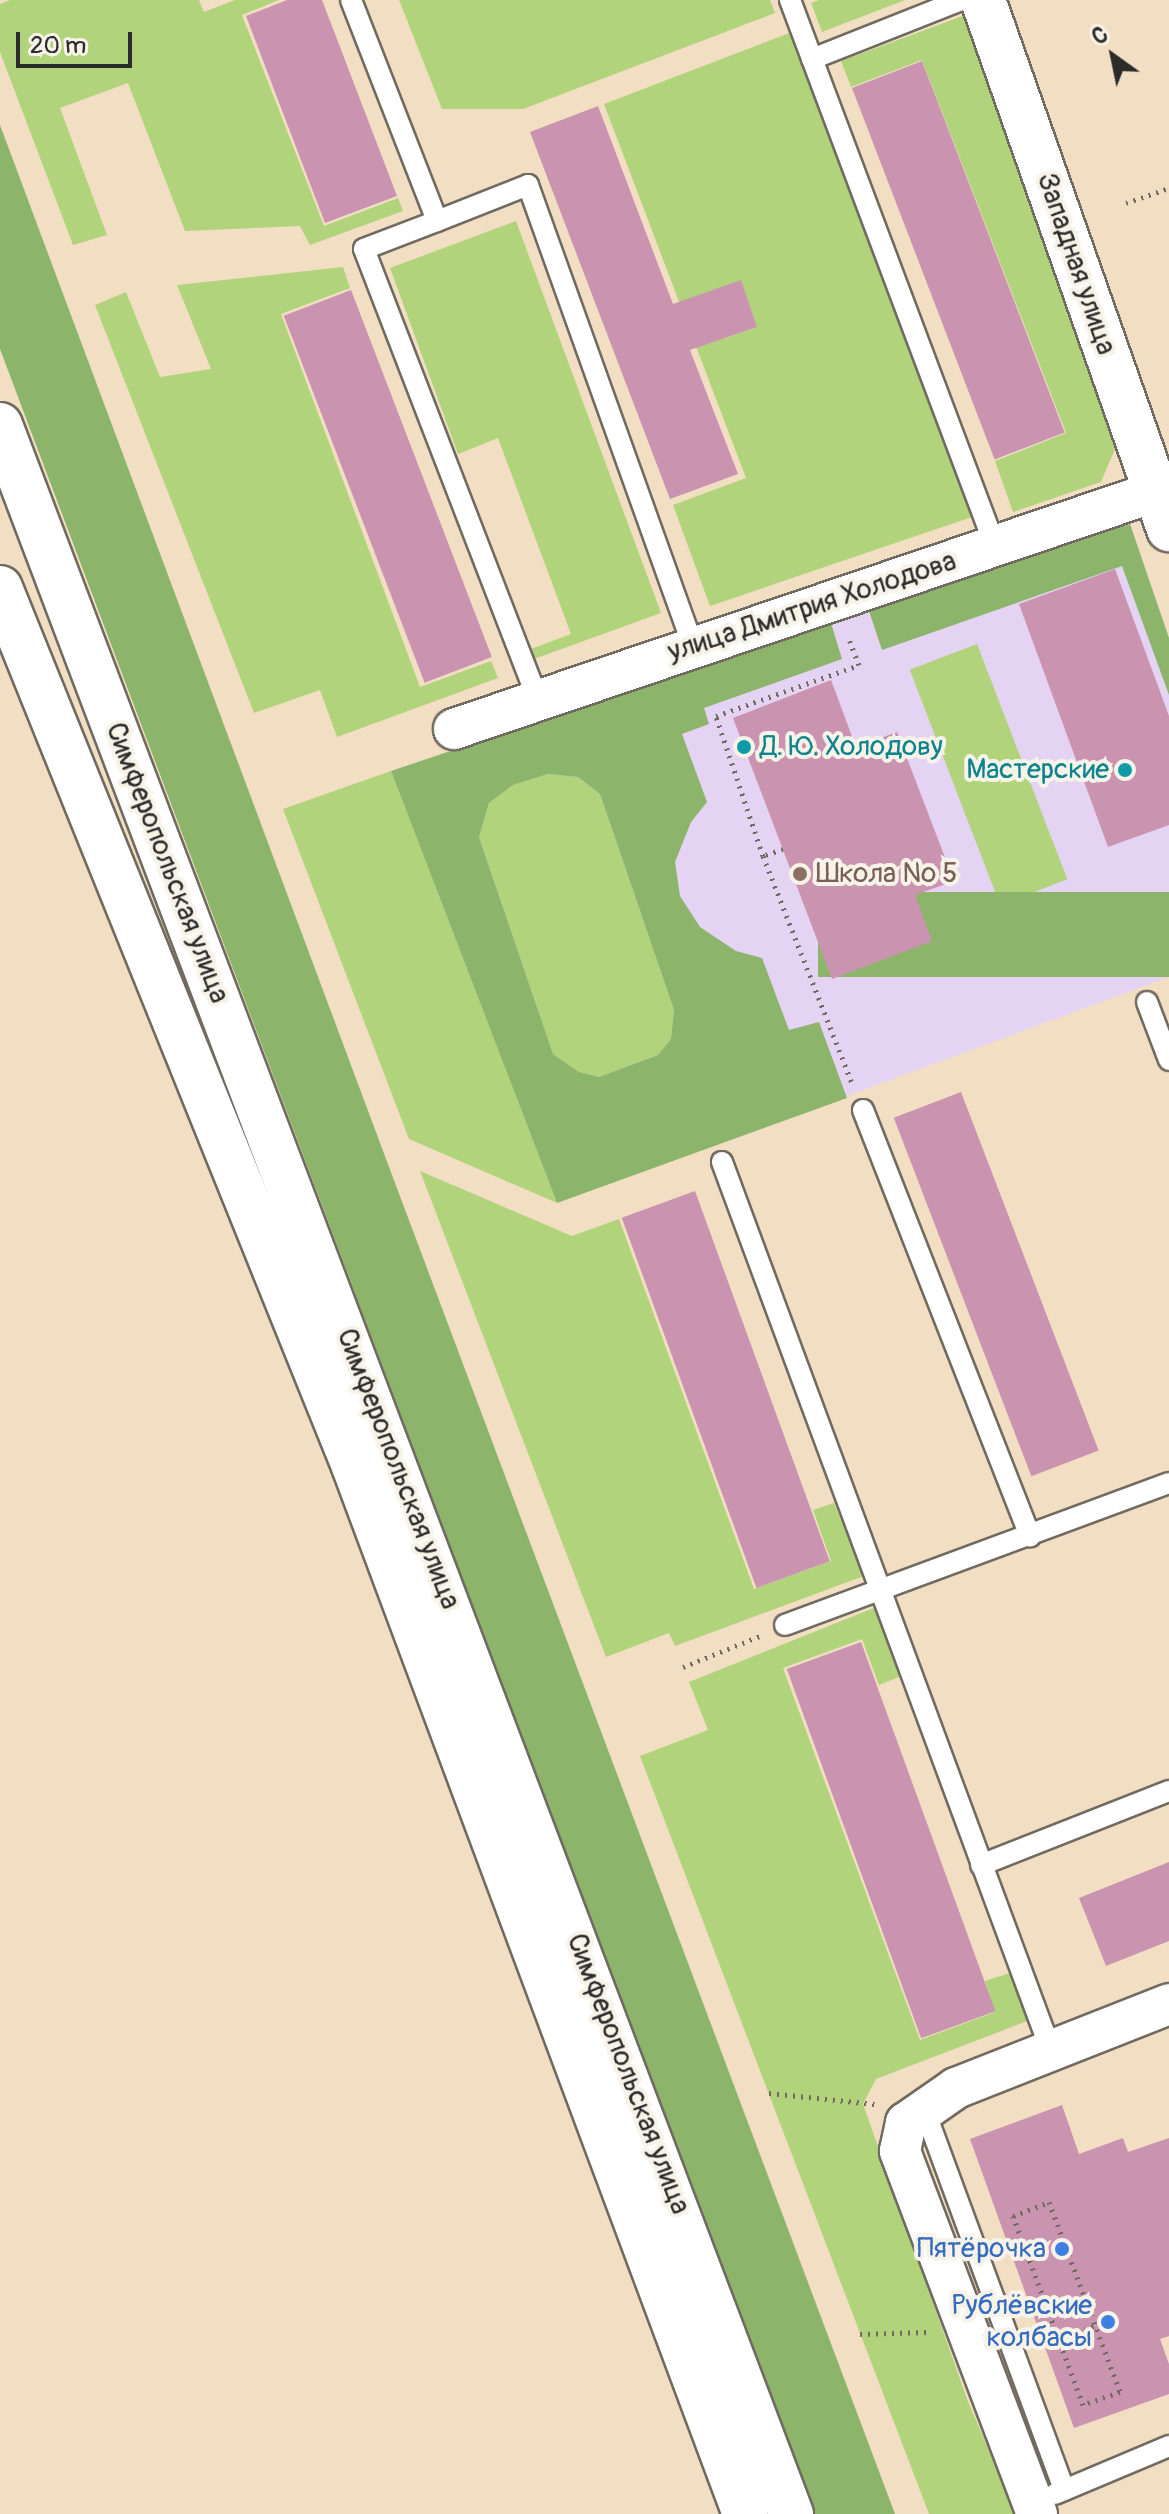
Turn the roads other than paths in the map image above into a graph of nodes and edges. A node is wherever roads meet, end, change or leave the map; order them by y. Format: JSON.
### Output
{"nodes":[{"id":1,"x":351,"y":0,"type":"edge"},
{"id":2,"x":790,"y":0,"type":"edge"},
{"id":3,"x":961,"y":0,"type":"edge"},
{"id":4,"x":983,"y":0,"type":"edge"},
{"id":5,"x":812,"y":59,"type":"junction"},
{"id":6,"x":437,"y":221,"type":"junction"},
{"id":7,"x":0,"y":425,"type":"edge"},
{"id":8,"x":1165,"y":502,"type":"edge"},
{"id":9,"x":995,"y":546,"type":"junction"},
{"id":10,"x":0,"y":588,"type":"edge"},
{"id":11,"x":693,"y":646,"type":"junction"},
{"id":12,"x":538,"y":700,"type":"junction"},
{"id":13,"x":454,"y":729,"type":"dead end"},
{"id":14,"x":1147,"y":1002,"type":"dead end"},
{"id":15,"x":1169,"y":1060,"type":"edge"},
{"id":16,"x":860,"y":1102,"type":"road end"},
{"id":17,"x":722,"y":1162,"type":"dead end"},
{"id":18,"x":1169,"y":1483,"type":"edge"},
{"id":19,"x":1030,"y":1536,"type":"junction"},
{"id":20,"x":881,"y":1591,"type":"junction"},
{"id":21,"x":785,"y":1625,"type":"road end"},
{"id":22,"x":1169,"y":1791,"type":"edge"},
{"id":23,"x":981,"y":1865,"type":"junction"},
{"id":24,"x":1169,"y":2004,"type":"edge"},
{"id":25,"x":1050,"y":2048,"type":"junction"},
{"id":26,"x":1169,"y":2446,"type":"edge"},
{"id":27,"x":1045,"y":2502,"type":"edge"},
{"id":28,"x":745,"y":2514,"type":"edge"},
{"id":29,"x":791,"y":2514,"type":"edge"}],
"edges":[{"from":1,"to":6,"type":"lane"},
{"from":2,"to":5,"type":"lane"},
{"from":3,"to":5,"type":"lane"},
{"from":4,"to":8,"type":"main road","name":"Западная улица"},
{"from":5,"to":9,"type":"lane"},
{"from":6,"to":11,"type":"lane"},
{"from":6,"to":12,"type":"lane"},
{"from":7,"to":29,"type":"main road","name":"Симферопольская улица"},
{"from":8,"to":9,"type":"street","name":"улица Дмитрия Холодова"},
{"from":9,"to":11,"type":"street","name":"улица Дмитрия Холодова"},
{"from":10,"to":28,"type":"main road","name":"Симферопольская улица"},
{"from":11,"to":12,"type":"street","name":"улица Дмитрия Холодова"},
{"from":12,"to":13,"type":"street","name":"улица Дмитрия Холодова"},
{"from":14,"to":15,"type":"lane"},
{"from":16,"to":19,"type":"lane"},
{"from":17,"to":20,"type":"lane"},
{"from":18,"to":19,"type":"lane"},
{"from":19,"to":20,"type":"lane"},
{"from":20,"to":21,"type":"lane"},
{"from":20,"to":23,"type":"lane"},
{"from":22,"to":23,"type":"lane"},
{"from":23,"to":25,"type":"lane"},
{"from":24,"to":25,"type":"street"},
{"from":25,"to":27,"type":"street"},
{"from":26,"to":27,"type":"lane"}]}
